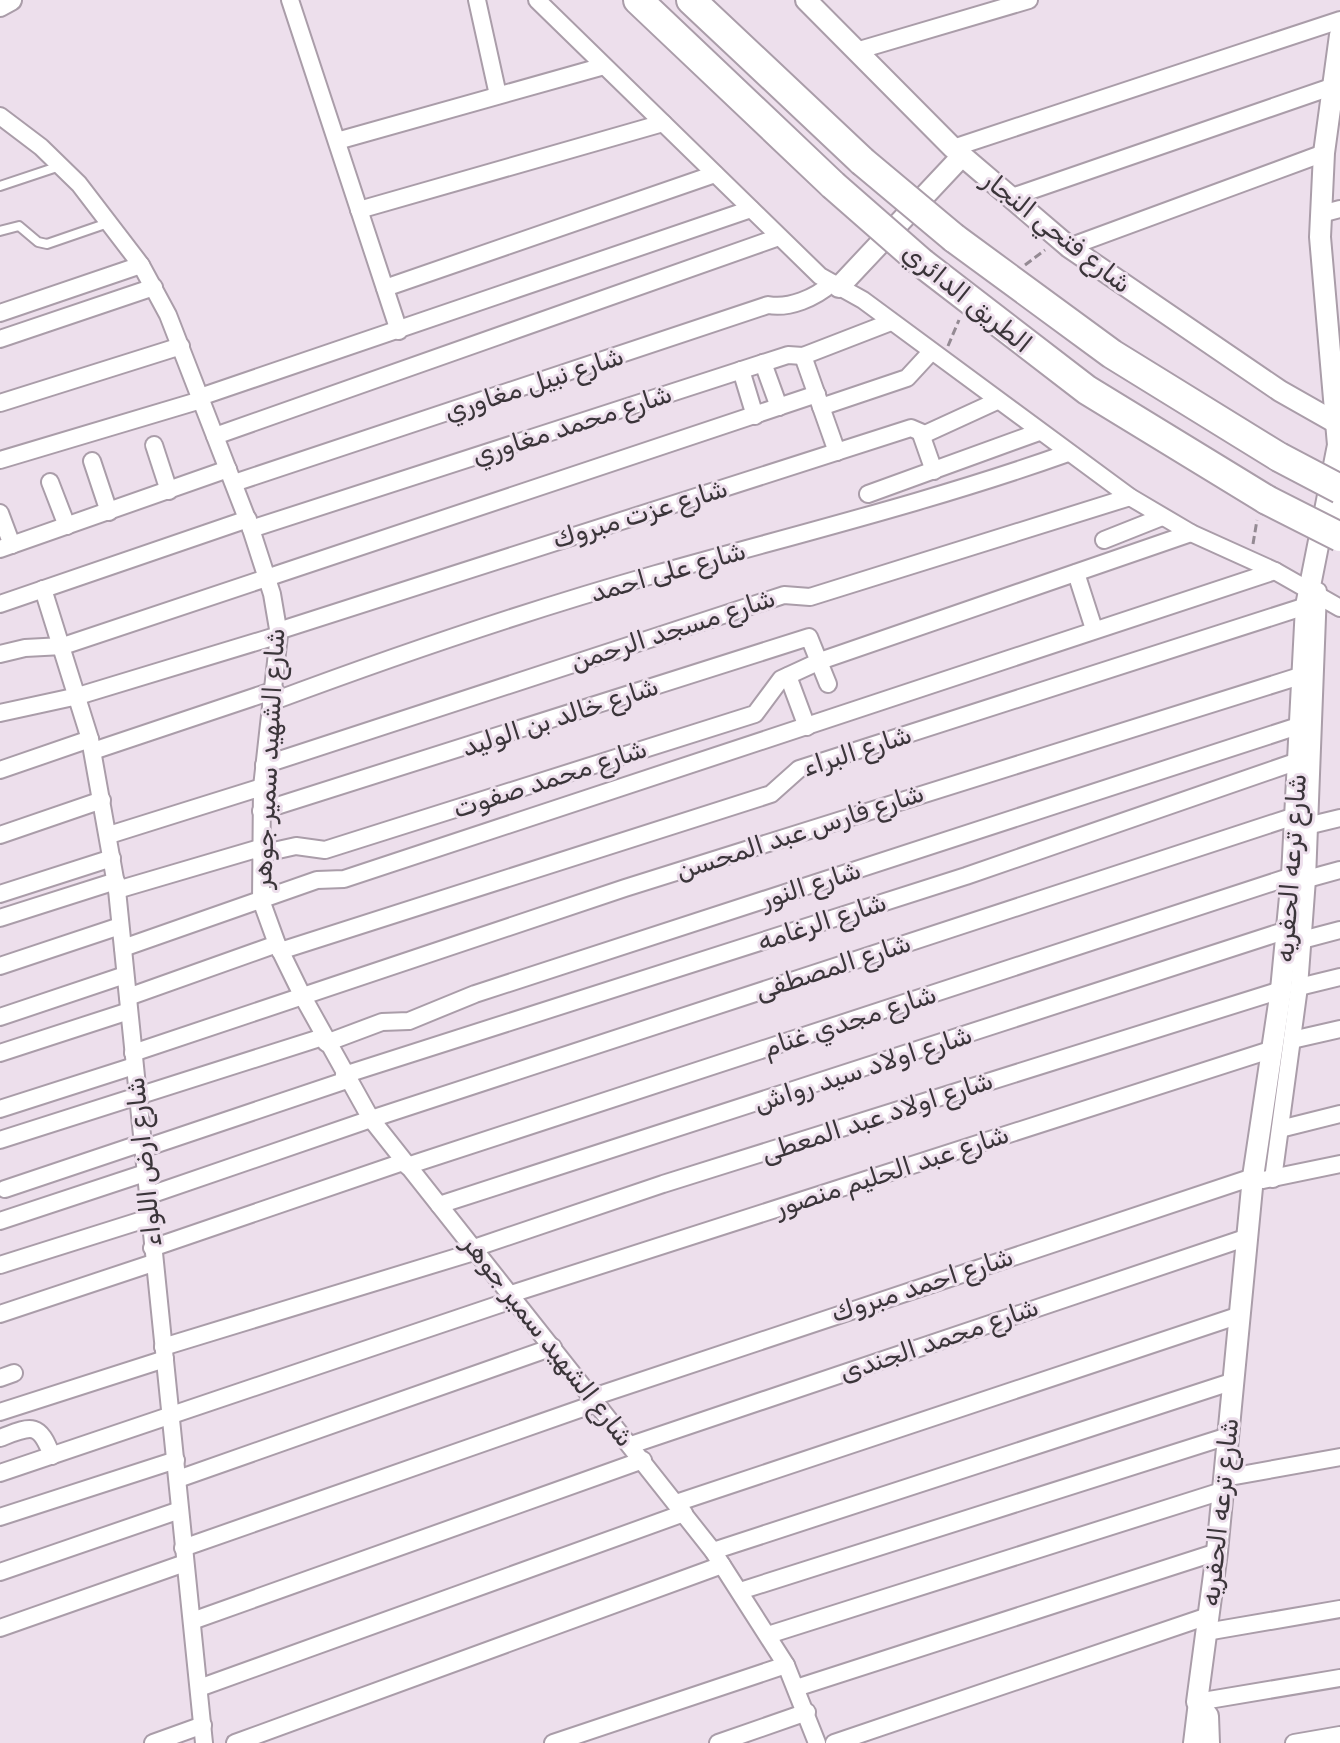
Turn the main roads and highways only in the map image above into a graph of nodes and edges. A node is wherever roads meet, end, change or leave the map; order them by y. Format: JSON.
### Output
{"nodes":[{"id":1,"x":691,"y":0,"type":"edge"},
{"id":2,"x":645,"y":6,"type":"edge"},
{"id":3,"x":1340,"y":489,"type":"edge"},
{"id":4,"x":1340,"y":537,"type":"edge"}],
"edges":[{"from":1,"to":3,"type":"highway","name":"الطريق الدائري","bridge":true},
{"from":2,"to":4,"type":"highway","name":"الطريق الدائري","bridge":true}]}
